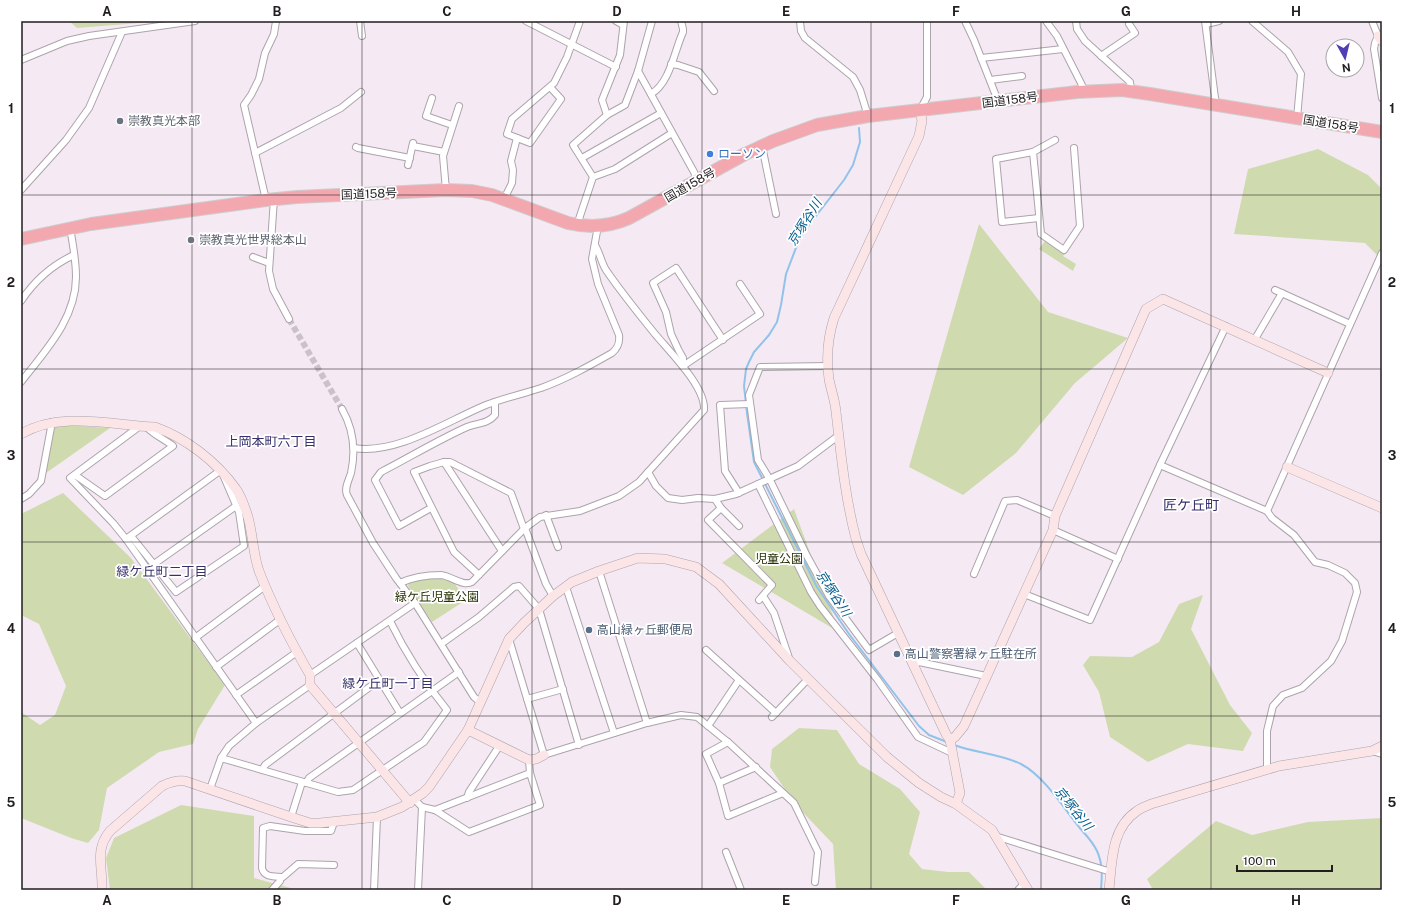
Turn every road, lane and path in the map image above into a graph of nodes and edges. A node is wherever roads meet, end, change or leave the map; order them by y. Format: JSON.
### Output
{"nodes":[{"id":1,"x":195,"y":21,"type":"edge"},
{"id":2,"x":276,"y":21,"type":"edge"},
{"id":3,"x":360,"y":21,"type":"edge"},
{"id":4,"x":526,"y":21,"type":"edge"},
{"id":5,"x":580,"y":21,"type":"edge"},
{"id":6,"x":616,"y":21,"type":"edge"},
{"id":7,"x":652,"y":21,"type":"edge"},
{"id":8,"x":681,"y":21,"type":"edge"},
{"id":9,"x":800,"y":21,"type":"edge"},
{"id":10,"x":927,"y":21,"type":"edge"},
{"id":11,"x":965,"y":21,"type":"edge"},
{"id":12,"x":1046,"y":21,"type":"edge"},
{"id":13,"x":1076,"y":21,"type":"edge"},
{"id":14,"x":1220,"y":21,"type":"edge"},
{"id":15,"x":1252,"y":21,"type":"edge"},
{"id":16,"x":1372,"y":21,"type":"edge"},
{"id":17,"x":176,"y":22,"type":"edge"},
{"id":18,"x":1205,"y":22,"type":"edge"},
{"id":19,"x":624,"y":23,"type":"edge"},
{"id":20,"x":1129,"y":24,"type":"dead end"},
{"id":21,"x":122,"y":32,"type":"junction"},
{"id":22,"x":362,"y":36,"type":"dead end"},
{"id":23,"x":1380,"y":39,"type":"edge"},
{"id":24,"x":573,"y":45,"type":"junction"},
{"id":25,"x":1063,"y":49,"type":"junction"},
{"id":26,"x":1101,"y":56,"type":"junction"},
{"id":27,"x":981,"y":58,"type":"junction"},
{"id":28,"x":21,"y":60,"type":"edge"},
{"id":29,"x":671,"y":64,"type":"junction"},
{"id":30,"x":616,"y":67,"type":"junction"},
{"id":31,"x":638,"y":71,"type":"junction"},
{"id":32,"x":1022,"y":76,"type":"dead end"},
{"id":33,"x":990,"y":80,"type":"junction"},
{"id":34,"x":550,"y":87,"type":"junction"},
{"id":35,"x":714,"y":91,"type":"dead end"},
{"id":36,"x":1086,"y":91,"type":"junction"},
{"id":37,"x":1131,"y":91,"type":"junction"},
{"id":38,"x":361,"y":92,"type":"dead end"},
{"id":39,"x":651,"y":94,"type":"junction"},
{"id":40,"x":432,"y":98,"type":"dead end"},
{"id":41,"x":1382,"y":98,"type":"edge"},
{"id":42,"x":998,"y":101,"type":"junction"},
{"id":43,"x":1214,"y":104,"type":"junction"},
{"id":44,"x":458,"y":106,"type":"dead end"},
{"id":45,"x":920,"y":110,"type":"junction"},
{"id":46,"x":661,"y":113,"type":"junction"},
{"id":47,"x":607,"y":115,"type":"junction"},
{"id":48,"x":868,"y":116,"type":"junction"},
{"id":49,"x":1297,"y":118,"type":"junction"},
{"id":50,"x":452,"y":125,"type":"junction"},
{"id":51,"x":1382,"y":132,"type":"edge"},
{"id":52,"x":672,"y":133,"type":"junction"},
{"id":53,"x":517,"y":138,"type":"junction"},
{"id":54,"x":1055,"y":140,"type":"dead end"},
{"id":55,"x":762,"y":146,"type":"junction"},
{"id":56,"x":356,"y":147,"type":"dead end"},
{"id":57,"x":1074,"y":148,"type":"dead end"},
{"id":58,"x":444,"y":152,"type":"junction"},
{"id":59,"x":1033,"y":152,"type":"junction"},
{"id":60,"x":255,"y":153,"type":"junction"},
{"id":61,"x":410,"y":158,"type":"junction"},
{"id":62,"x":582,"y":158,"type":"junction"},
{"id":63,"x":408,"y":165,"type":"dead end"},
{"id":64,"x":593,"y":177,"type":"junction"},
{"id":65,"x":697,"y":180,"type":"junction"},
{"id":66,"x":21,"y":190,"type":"edge"},
{"id":67,"x":446,"y":190,"type":"junction"},
{"id":68,"x":270,"y":199,"type":"junction"},
{"id":69,"x":504,"y":199,"type":"junction"},
{"id":70,"x":776,"y":214,"type":"dead end"},
{"id":71,"x":1040,"y":218,"type":"junction"},
{"id":72,"x":577,"y":225,"type":"junction"},
{"id":73,"x":598,"y":226,"type":"junction"},
{"id":74,"x":70,"y":228,"type":"junction"},
{"id":75,"x":21,"y":239,"type":"edge"},
{"id":76,"x":595,"y":245,"type":"junction"},
{"id":77,"x":1382,"y":253,"type":"edge"},
{"id":78,"x":74,"y":255,"type":"junction"},
{"id":79,"x":253,"y":258,"type":"dead end"},
{"id":80,"x":269,"y":263,"type":"junction"},
{"id":81,"x":740,"y":284,"type":"dead end"},
{"id":82,"x":1275,"y":290,"type":"dead end"},
{"id":83,"x":1282,"y":293,"type":"junction"},
{"id":84,"x":21,"y":301,"type":"edge"},
{"id":85,"x":289,"y":319,"type":"tunnel mouth"},
{"id":86,"x":1350,"y":324,"type":"junction"},
{"id":87,"x":1226,"y":326,"type":"junction"},
{"id":88,"x":1255,"y":339,"type":"junction"},
{"id":89,"x":722,"y":340,"type":"junction"},
{"id":90,"x":684,"y":366,"type":"junction"},
{"id":91,"x":828,"y":366,"type":"junction"},
{"id":92,"x":1328,"y":373,"type":"junction"},
{"id":93,"x":21,"y":382,"type":"edge"},
{"id":94,"x":495,"y":402,"type":"junction"},
{"id":95,"x":750,"y":404,"type":"junction"},
{"id":96,"x":342,"y":409,"type":"tunnel mouth"},
{"id":97,"x":52,"y":422,"type":"junction"},
{"id":98,"x":143,"y":426,"type":"junction"},
{"id":99,"x":21,"y":434,"type":"edge"},
{"id":100,"x":838,"y":436,"type":"junction"},
{"id":101,"x":354,"y":448,"type":"junction"},
{"id":102,"x":444,"y":462,"type":"junction"},
{"id":103,"x":1160,"y":464,"type":"junction"},
{"id":104,"x":1287,"y":467,"type":"junction"},
{"id":105,"x":221,"y":470,"type":"junction"},
{"id":106,"x":648,"y":472,"type":"junction"},
{"id":107,"x":75,"y":475,"type":"junction"},
{"id":108,"x":763,"y":481,"type":"junction"},
{"id":109,"x":739,"y":493,"type":"junction"},
{"id":110,"x":21,"y":499,"type":"edge"},
{"id":111,"x":715,"y":499,"type":"junction"},
{"id":112,"x":236,"y":506,"type":"junction"},
{"id":113,"x":431,"y":508,"type":"junction"},
{"id":114,"x":721,"y":508,"type":"junction"},
{"id":115,"x":1382,"y":508,"type":"edge"},
{"id":116,"x":1267,"y":511,"type":"junction"},
{"id":117,"x":546,"y":515,"type":"junction"},
{"id":118,"x":1055,"y":516,"type":"junction"},
{"id":119,"x":739,"y":526,"type":"dead end"},
{"id":120,"x":524,"y":528,"type":"junction"},
{"id":121,"x":1053,"y":530,"type":"junction"},
{"id":122,"x":128,"y":537,"type":"junction"},
{"id":123,"x":558,"y":547,"type":"dead end"},
{"id":124,"x":502,"y":551,"type":"junction"},
{"id":125,"x":1118,"y":559,"type":"junction"},
{"id":126,"x":154,"y":564,"type":"junction"},
{"id":127,"x":599,"y":571,"type":"junction"},
{"id":128,"x":974,"y":574,"type":"dead end"},
{"id":129,"x":479,"y":575,"type":"junction"},
{"id":130,"x":400,"y":583,"type":"junction"},
{"id":131,"x":265,"y":586,"type":"junction"},
{"id":132,"x":566,"y":587,"type":"junction"},
{"id":133,"x":1024,"y":594,"type":"junction"},
{"id":134,"x":552,"y":596,"type":"junction"},
{"id":135,"x":415,"y":603,"type":"junction"},
{"id":136,"x":539,"y":609,"type":"junction"},
{"id":137,"x":281,"y":619,"type":"junction"},
{"id":138,"x":390,"y":621,"type":"junction"},
{"id":139,"x":898,"y":633,"type":"junction"},
{"id":140,"x":195,"y":638,"type":"junction"},
{"id":141,"x":509,"y":639,"type":"junction"},
{"id":142,"x":357,"y":643,"type":"junction"},
{"id":143,"x":441,"y":644,"type":"junction"},
{"id":144,"x":706,"y":650,"type":"dead end"},
{"id":145,"x":297,"y":652,"type":"junction"},
{"id":146,"x":790,"y":662,"type":"junction"},
{"id":147,"x":913,"y":665,"type":"junction"},
{"id":148,"x":216,"y":667,"type":"junction"},
{"id":149,"x":458,"y":672,"type":"junction"},
{"id":150,"x":310,"y":675,"type":"junction"},
{"id":151,"x":986,"y":676,"type":"junction"},
{"id":152,"x":808,"y":679,"type":"junction"},
{"id":153,"x":379,"y":680,"type":"junction"},
{"id":154,"x":739,"y":680,"type":"junction"},
{"id":155,"x":310,"y":685,"type":"junction"},
{"id":156,"x":563,"y":689,"type":"junction"},
{"id":157,"x":431,"y":691,"type":"junction"},
{"id":158,"x":236,"y":695,"type":"junction"},
{"id":159,"x":527,"y":699,"type":"junction"},
{"id":160,"x":480,"y":702,"type":"junction"},
{"id":161,"x":400,"y":713,"type":"junction"},
{"id":162,"x":334,"y":714,"type":"junction"},
{"id":163,"x":256,"y":723,"type":"junction"},
{"id":164,"x":647,"y":723,"type":"junction"},
{"id":165,"x":708,"y":726,"type":"junction"},
{"id":166,"x":468,"y":730,"type":"junction"},
{"id":167,"x":614,"y":733,"type":"junction"},
{"id":168,"x":950,"y":737,"type":"junction"},
{"id":169,"x":728,"y":742,"type":"junction"},
{"id":170,"x":359,"y":743,"type":"junction"},
{"id":171,"x":579,"y":744,"type":"junction"},
{"id":172,"x":500,"y":745,"type":"junction"},
{"id":173,"x":1382,"y":746,"type":"edge"},
{"id":174,"x":951,"y":751,"type":"junction"},
{"id":175,"x":1372,"y":751,"type":"junction"},
{"id":176,"x":1382,"y":754,"type":"edge"},
{"id":177,"x":544,"y":755,"type":"junction"},
{"id":178,"x":221,"y":758,"type":"junction"},
{"id":179,"x":529,"y":760,"type":"junction"},
{"id":180,"x":756,"y":768,"type":"junction"},
{"id":181,"x":262,"y":770,"type":"junction"},
{"id":182,"x":1267,"y":770,"type":"junction"},
{"id":183,"x":382,"y":771,"type":"junction"},
{"id":184,"x":530,"y":773,"type":"junction"},
{"id":185,"x":304,"y":782,"type":"junction"},
{"id":186,"x":719,"y":784,"type":"junction"},
{"id":187,"x":210,"y":789,"type":"junction"},
{"id":188,"x":783,"y":793,"type":"junction"},
{"id":189,"x":467,"y":798,"type":"junction"},
{"id":190,"x":412,"y":801,"type":"junction"},
{"id":191,"x":956,"y":804,"type":"junction"},
{"id":192,"x":422,"y":806,"type":"junction"},
{"id":193,"x":435,"y":810,"type":"junction"},
{"id":194,"x":291,"y":817,"type":"junction"},
{"id":195,"x":377,"y":817,"type":"junction"},
{"id":196,"x":334,"y":822,"type":"junction"},
{"id":197,"x":995,"y":836,"type":"junction"},
{"id":198,"x":726,"y":852,"type":"dead end"},
{"id":199,"x":334,"y":865,"type":"dead end"},
{"id":200,"x":1111,"y":872,"type":"junction"},
{"id":201,"x":281,"y":877,"type":"junction"},
{"id":202,"x":815,"y":882,"type":"dead end"},
{"id":203,"x":1023,"y":888,"type":"edge"},
{"id":204,"x":102,"y":890,"type":"edge"},
{"id":205,"x":272,"y":890,"type":"edge"},
{"id":206,"x":374,"y":890,"type":"edge"},
{"id":207,"x":418,"y":890,"type":"edge"},
{"id":208,"x":741,"y":890,"type":"edge"},
{"id":209,"x":1109,"y":890,"type":"edge"}],
"edges":[{"from":1,"to":17,"type":"street"},
{"from":2,"to":60,"type":"street"},
{"from":3,"to":22,"type":"street"},
{"from":4,"to":24,"type":"street"},
{"from":5,"to":24,"type":"street"},
{"from":6,"to":19,"type":"street"},
{"from":7,"to":31,"type":"street"},
{"from":8,"to":29,"type":"street"},
{"from":9,"to":48,"type":"street"},
{"from":10,"to":45,"type":"street"},
{"from":11,"to":27,"type":"street"},
{"from":12,"to":25,"type":"street"},
{"from":13,"to":26,"type":"street"},
{"from":14,"to":18,"type":"street"},
{"from":15,"to":49,"type":"street"},
{"from":16,"to":23,"type":"street"},
{"from":17,"to":21,"type":"street"},
{"from":18,"to":43,"type":"street"},
{"from":19,"to":30,"type":"street"},
{"from":20,"to":26,"type":"street"},
{"from":21,"to":28,"type":"street"},
{"from":21,"to":66,"type":"street"},
{"from":23,"to":41,"type":"street"},
{"from":24,"to":30,"type":"street"},
{"from":24,"to":34,"type":"street"},
{"from":25,"to":27,"type":"street"},
{"from":25,"to":36,"type":"street"},
{"from":26,"to":37,"type":"street"},
{"from":27,"to":33,"type":"street"},
{"from":29,"to":35,"type":"street"},
{"from":29,"to":39,"type":"street"},
{"from":30,"to":47,"type":"street"},
{"from":31,"to":39,"type":"street"},
{"from":31,"to":47,"type":"street"},
{"from":32,"to":33,"type":"street"},
{"from":33,"to":42,"type":"street"},
{"from":34,"to":53,"type":"street"},
{"from":34,"to":53,"type":"street"},
{"from":36,"to":37,"type":"highway","name":"国道158号"},
{"from":36,"to":42,"type":"highway","name":"国道158号"},
{"from":37,"to":43,"type":"highway","name":"国道158号"},
{"from":38,"to":60,"type":"street"},
{"from":39,"to":46,"type":"street"},
{"from":40,"to":50,"type":"street"},
{"from":42,"to":45,"type":"highway","name":"国道158号"},
{"from":43,"to":49,"type":"highway","name":"国道158号"},
{"from":44,"to":50,"type":"street"},
{"from":45,"to":48,"type":"highway","name":"国道158号"},
{"from":45,"to":91,"type":"street"},
{"from":46,"to":52,"type":"street"},
{"from":46,"to":62,"type":"street"},
{"from":47,"to":62,"type":"street"},
{"from":48,"to":55,"type":"highway","name":"国道158号"},
{"from":49,"to":51,"type":"highway","name":"国道158号"},
{"from":50,"to":58,"type":"street"},
{"from":52,"to":64,"type":"street"},
{"from":52,"to":65,"type":"street"},
{"from":53,"to":69,"type":"street"},
{"from":54,"to":59,"type":"street"},
{"from":55,"to":65,"type":"highway","name":"国道158号"},
{"from":55,"to":70,"type":"street"},
{"from":56,"to":61,"type":"street"},
{"from":57,"to":71,"type":"street"},
{"from":58,"to":61,"type":"street"},
{"from":58,"to":67,"type":"street"},
{"from":59,"to":71,"type":"street"},
{"from":59,"to":71,"type":"street"},
{"from":60,"to":68,"type":"street"},
{"from":61,"to":63,"type":"street"},
{"from":62,"to":64,"type":"street"},
{"from":64,"to":72,"type":"street"},
{"from":65,"to":73,"type":"highway","name":"国道158号"},
{"from":67,"to":68,"type":"highway","name":"国道158号"},
{"from":67,"to":69,"type":"highway","name":"国道158号"},
{"from":68,"to":74,"type":"highway","name":"国道158号"},
{"from":68,"to":80,"type":"street"},
{"from":69,"to":72,"type":"highway","name":"国道158号"},
{"from":72,"to":73,"type":"highway","name":"国道158号"},
{"from":73,"to":76,"type":"street"},
{"from":74,"to":75,"type":"highway","name":"国道158号"},
{"from":74,"to":78,"type":"street"},
{"from":76,"to":90,"type":"street"},
{"from":76,"to":94,"type":"street"},
{"from":77,"to":86,"type":"street"},
{"from":78,"to":84,"type":"street"},
{"from":78,"to":93,"type":"street"},
{"from":79,"to":80,"type":"street"},
{"from":80,"to":85,"type":"street"},
{"from":81,"to":89,"type":"street"},
{"from":82,"to":83,"type":"street"},
{"from":83,"to":86,"type":"street"},
{"from":83,"to":88,"type":"street"},
{"from":86,"to":92,"type":"street"},
{"from":87,"to":88,"type":"street"},
{"from":87,"to":103,"type":"street"},
{"from":87,"to":118,"type":"street"},
{"from":88,"to":92,"type":"street"},
{"from":89,"to":90,"type":"street"},
{"from":89,"to":90,"type":"street"},
{"from":90,"to":106,"type":"street"},
{"from":91,"to":95,"type":"street"},
{"from":91,"to":100,"type":"street"},
{"from":92,"to":104,"type":"street"},
{"from":94,"to":101,"type":"street"},
{"from":94,"to":113,"type":"street"},
{"from":95,"to":108,"type":"street"},
{"from":95,"to":109,"type":"street"},
{"from":96,"to":101,"type":"street"},
{"from":97,"to":98,"type":"street"},
{"from":97,"to":99,"type":"street"},
{"from":97,"to":110,"type":"street"},
{"from":98,"to":105,"type":"street"},
{"from":98,"to":107,"type":"street"},
{"from":98,"to":107,"type":"street"},
{"from":100,"to":108,"type":"street"},
{"from":100,"to":139,"type":"street"},
{"from":101,"to":130,"type":"street"},
{"from":102,"to":113,"type":"street"},
{"from":102,"to":120,"type":"street"},
{"from":102,"to":124,"type":"street"},
{"from":103,"to":116,"type":"street"},
{"from":103,"to":125,"type":"street"},
{"from":104,"to":115,"type":"street"},
{"from":104,"to":116,"type":"street"},
{"from":105,"to":112,"type":"street"},
{"from":105,"to":122,"type":"street"},
{"from":105,"to":131,"type":"street"},
{"from":106,"to":111,"type":"street"},
{"from":106,"to":117,"type":"street"},
{"from":107,"to":122,"type":"street"},
{"from":108,"to":109,"type":"street"},
{"from":108,"to":139,"type":"street"},
{"from":108,"to":174,"type":"street"},
{"from":109,"to":111,"type":"street"},
{"from":111,"to":114,"type":"street"},
{"from":112,"to":126,"type":"street"},
{"from":112,"to":126,"type":"street"},
{"from":113,"to":129,"type":"street"},
{"from":114,"to":119,"type":"street"},
{"from":114,"to":146,"type":"street"},
{"from":116,"to":182,"type":"street"},
{"from":117,"to":120,"type":"street"},
{"from":117,"to":123,"type":"street"},
{"from":118,"to":121,"type":"street"},
{"from":118,"to":128,"type":"street"},
{"from":120,"to":124,"type":"street"},
{"from":120,"to":134,"type":"street"},
{"from":121,"to":125,"type":"street"},
{"from":121,"to":133,"type":"street"},
{"from":122,"to":126,"type":"street"},
{"from":122,"to":140,"type":"street"},
{"from":124,"to":129,"type":"street"},
{"from":125,"to":133,"type":"street"},
{"from":127,"to":132,"type":"street"},
{"from":127,"to":146,"type":"street"},
{"from":127,"to":164,"type":"street"},
{"from":129,"to":130,"type":"street"},
{"from":130,"to":135,"type":"street"},
{"from":131,"to":137,"type":"street"},
{"from":131,"to":140,"type":"street"},
{"from":132,"to":134,"type":"street"},
{"from":132,"to":167,"type":"street"},
{"from":133,"to":151,"type":"street"},
{"from":134,"to":136,"type":"street"},
{"from":135,"to":138,"type":"street"},
{"from":135,"to":143,"type":"street"},
{"from":136,"to":141,"type":"street"},
{"from":136,"to":143,"type":"street"},
{"from":136,"to":156,"type":"street"},
{"from":137,"to":145,"type":"street"},
{"from":137,"to":148,"type":"street"},
{"from":138,"to":142,"type":"street"},
{"from":138,"to":157,"type":"street"},
{"from":139,"to":147,"type":"street"},
{"from":140,"to":148,"type":"street"},
{"from":141,"to":159,"type":"street"},
{"from":141,"to":160,"type":"street"},
{"from":142,"to":150,"type":"street"},
{"from":142,"to":153,"type":"street"},
{"from":143,"to":149,"type":"street"},
{"from":144,"to":154,"type":"street"},
{"from":145,"to":150,"type":"street"},
{"from":145,"to":158,"type":"street"},
{"from":146,"to":152,"type":"street"},
{"from":147,"to":151,"type":"street"},
{"from":147,"to":168,"type":"street"},
{"from":148,"to":158,"type":"street"},
{"from":149,"to":157,"type":"street"},
{"from":149,"to":160,"type":"street"},
{"from":150,"to":155,"type":"street"},
{"from":151,"to":168,"type":"street"},
{"from":152,"to":154,"type":"street"},
{"from":152,"to":191,"type":"street"},
{"from":153,"to":161,"type":"street"},
{"from":153,"to":162,"type":"street"},
{"from":154,"to":165,"type":"street"},
{"from":155,"to":162,"type":"street"},
{"from":155,"to":163,"type":"street"},
{"from":156,"to":159,"type":"street"},
{"from":156,"to":171,"type":"street"},
{"from":157,"to":161,"type":"street"},
{"from":157,"to":183,"type":"street"},
{"from":158,"to":163,"type":"street"},
{"from":159,"to":177,"type":"street"},
{"from":160,"to":166,"type":"street"},
{"from":161,"to":170,"type":"street"},
{"from":162,"to":170,"type":"street"},
{"from":162,"to":181,"type":"street"},
{"from":163,"to":178,"type":"street"},
{"from":164,"to":165,"type":"street"},
{"from":164,"to":167,"type":"street"},
{"from":165,"to":169,"type":"street"},
{"from":166,"to":172,"type":"street"},
{"from":166,"to":190,"type":"street"},
{"from":167,"to":171,"type":"street"},
{"from":168,"to":174,"type":"street"},
{"from":169,"to":180,"type":"street"},
{"from":169,"to":186,"type":"street"},
{"from":170,"to":183,"type":"street"},
{"from":170,"to":185,"type":"street"},
{"from":171,"to":177,"type":"street"},
{"from":172,"to":179,"type":"street"},
{"from":172,"to":189,"type":"street"},
{"from":173,"to":175,"type":"street"},
{"from":174,"to":191,"type":"street"},
{"from":175,"to":176,"type":"street"},
{"from":175,"to":182,"type":"street"},
{"from":177,"to":179,"type":"street"},
{"from":178,"to":181,"type":"street"},
{"from":178,"to":187,"type":"street"},
{"from":179,"to":184,"type":"street"},
{"from":180,"to":186,"type":"street"},
{"from":180,"to":188,"type":"street"},
{"from":181,"to":185,"type":"street"},
{"from":182,"to":200,"type":"street"},
{"from":183,"to":185,"type":"street"},
{"from":183,"to":190,"type":"street"},
{"from":184,"to":189,"type":"street"},
{"from":184,"to":193,"type":"street"},
{"from":185,"to":194,"type":"street"},
{"from":186,"to":188,"type":"street"},
{"from":187,"to":194,"type":"street"},
{"from":187,"to":204,"type":"street"},
{"from":188,"to":202,"type":"street"},
{"from":189,"to":193,"type":"street"},
{"from":190,"to":192,"type":"street"},
{"from":190,"to":195,"type":"street"},
{"from":191,"to":197,"type":"street"},
{"from":192,"to":193,"type":"street"},
{"from":192,"to":207,"type":"street"},
{"from":194,"to":196,"type":"street"},
{"from":195,"to":196,"type":"street"},
{"from":195,"to":206,"type":"street"},
{"from":196,"to":201,"type":"street"},
{"from":197,"to":200,"type":"street"},
{"from":197,"to":203,"type":"street"},
{"from":198,"to":208,"type":"street"},
{"from":199,"to":201,"type":"street"},
{"from":200,"to":209,"type":"street"},
{"from":201,"to":205,"type":"street"}]}
